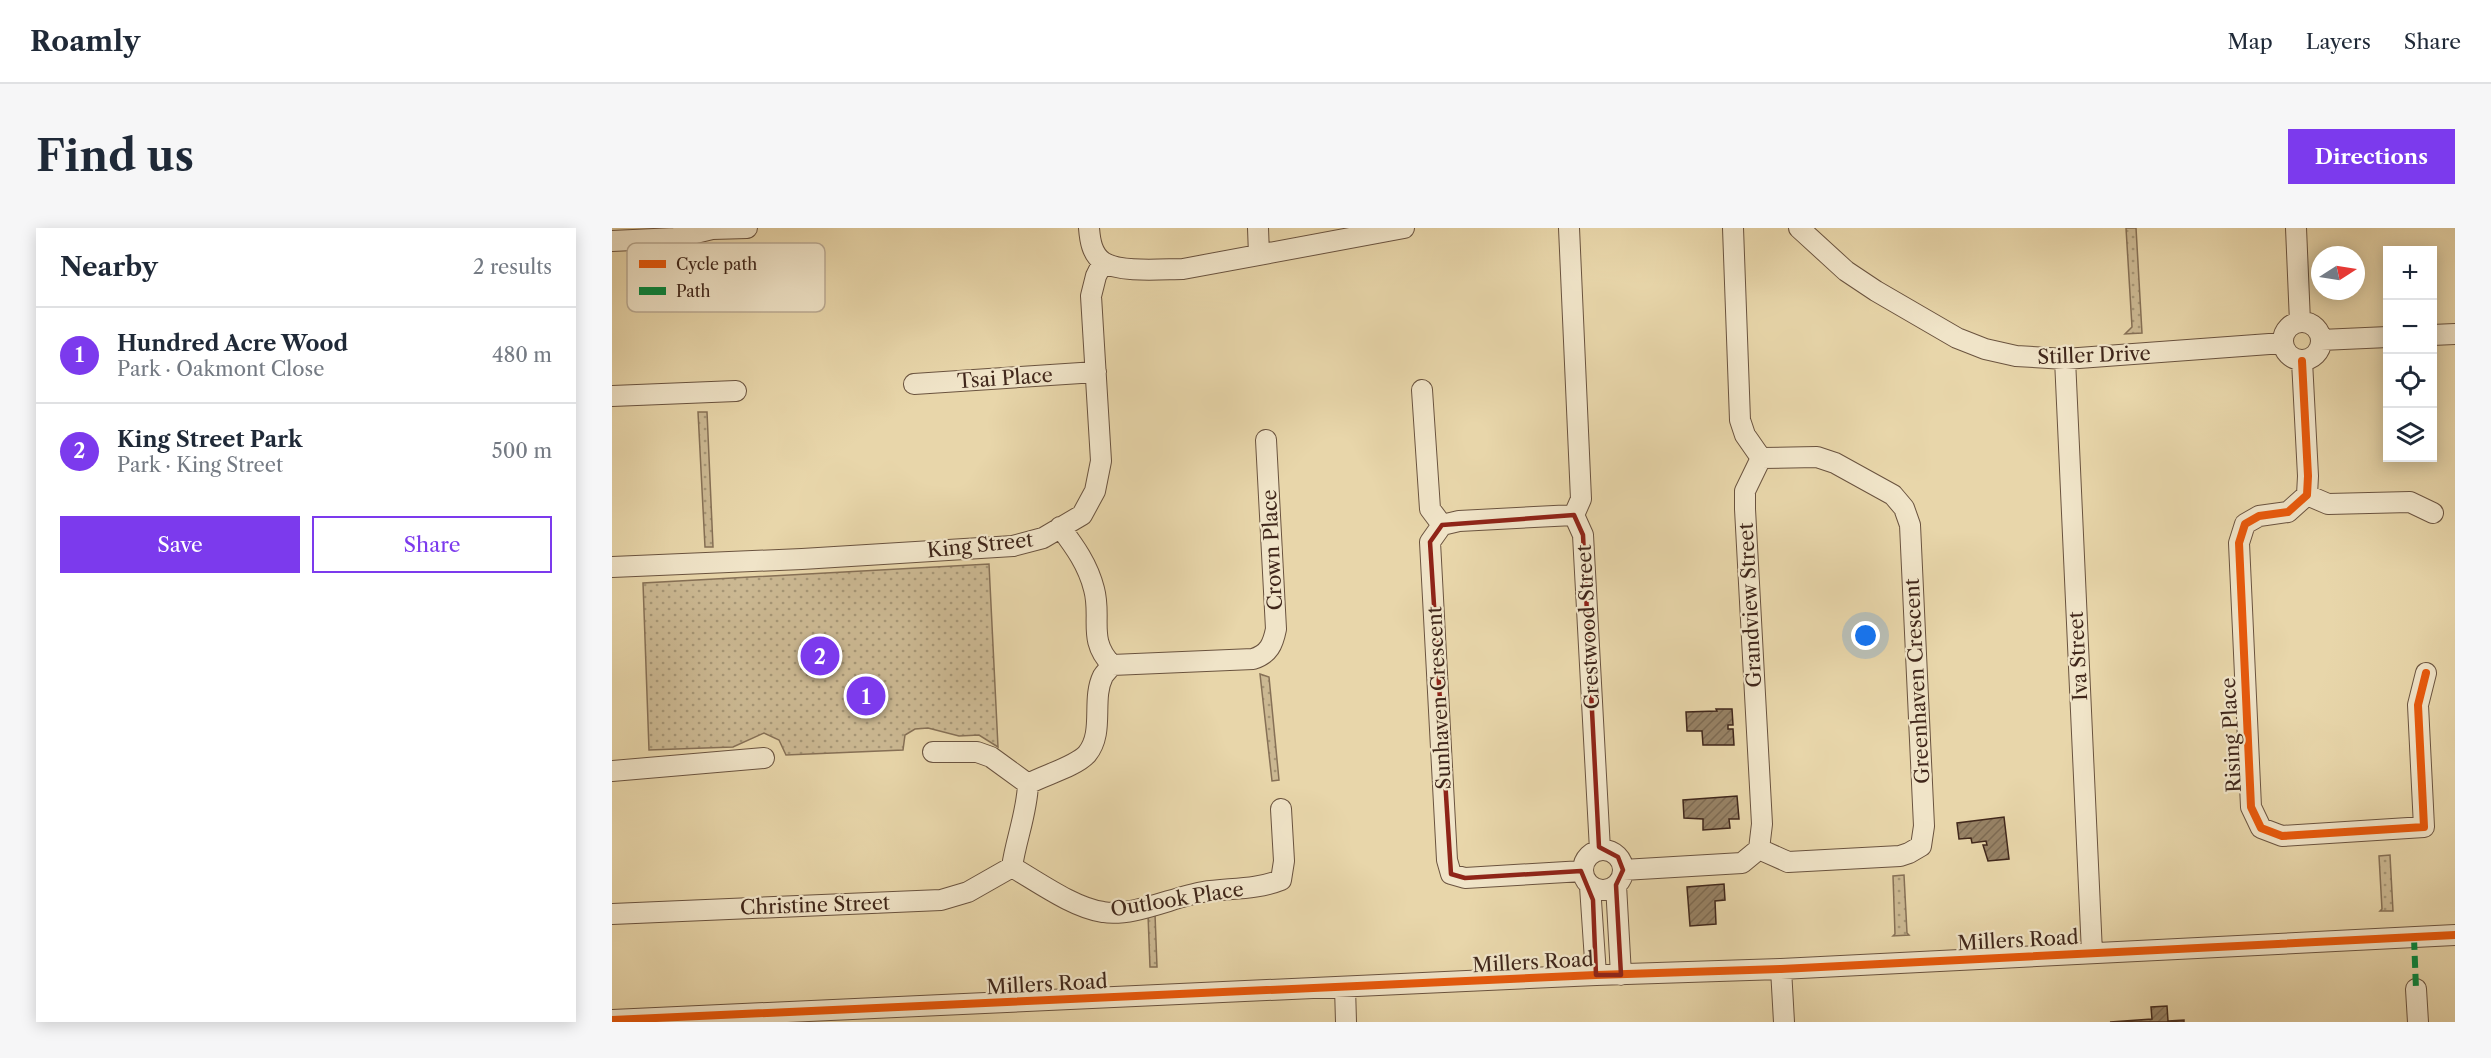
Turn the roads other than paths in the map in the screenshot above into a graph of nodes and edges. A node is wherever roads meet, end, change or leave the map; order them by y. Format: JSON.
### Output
{"nodes":[{"id":1,"x":747,"y":228,"type":"edge"},
{"id":2,"x":1089,"y":228,"type":"edge"},
{"id":3,"x":1258,"y":228,"type":"edge"},
{"id":4,"x":1404,"y":228,"type":"edge"},
{"id":5,"x":1569,"y":228,"type":"edge"},
{"id":6,"x":1734,"y":228,"type":"edge"},
{"id":7,"x":1799,"y":228,"type":"edge"},
{"id":8,"x":2296,"y":228,"type":"edge"},
{"id":9,"x":612,"y":241,"type":"edge"},
{"id":10,"x":1259,"y":255,"type":"junction"},
{"id":11,"x":1103,"y":262,"type":"junction"},
{"id":12,"x":2300,"y":322,"type":"junction"},
{"id":13,"x":2455,"y":334,"type":"edge"},
{"id":14,"x":2437,"y":335,"type":"edge"},
{"id":15,"x":2383,"y":337,"type":"edge"},
{"id":16,"x":2321,"y":340,"type":"junction"},
{"id":17,"x":2283,"y":343,"type":"junction"},
{"id":18,"x":2065,"y":359,"type":"junction"},
{"id":19,"x":2302,"y":361,"type":"junction"},
{"id":20,"x":1095,"y":372,"type":"junction"},
{"id":21,"x":914,"y":384,"type":"dead end"},
{"id":22,"x":1422,"y":390,"type":"dead end"},
{"id":23,"x":736,"y":391,"type":"dead end"},
{"id":24,"x":612,"y":396,"type":"edge"},
{"id":25,"x":1266,"y":440,"type":"dead end"},
{"id":26,"x":1761,"y":458,"type":"junction"},
{"id":27,"x":2307,"y":495,"type":"junction"},
{"id":28,"x":2433,"y":513,"type":"dead end"},
{"id":29,"x":1574,"y":515,"type":"junction"},
{"id":30,"x":1442,"y":525,"type":"junction"},
{"id":31,"x":1060,"y":527,"type":"junction"},
{"id":32,"x":612,"y":567,"type":"edge"},
{"id":33,"x":1112,"y":665,"type":"junction"},
{"id":34,"x":2426,"y":673,"type":"dead end"},
{"id":35,"x":933,"y":752,"type":"dead end"},
{"id":36,"x":764,"y":758,"type":"dead end"},
{"id":37,"x":612,"y":771,"type":"edge"},
{"id":38,"x":1029,"y":784,"type":"junction"},
{"id":39,"x":1281,"y":809,"type":"dead end"},
{"id":40,"x":1759,"y":849,"type":"junction"},
{"id":41,"x":1600,"y":850,"type":"junction"},
{"id":42,"x":1012,"y":867,"type":"junction"},
{"id":43,"x":1619,"y":877,"type":"junction"},
{"id":44,"x":1586,"y":878,"type":"junction"},
{"id":45,"x":612,"y":914,"type":"edge"},
{"id":46,"x":2455,"y":935,"type":"edge"},
{"id":47,"x":2092,"y":953,"type":"junction"},
{"id":48,"x":1781,"y":969,"type":"junction"},
{"id":49,"x":1596,"y":975,"type":"junction"},
{"id":50,"x":1621,"y":975,"type":"junction"},
{"id":51,"x":1345,"y":987,"type":"junction"},
{"id":52,"x":2416,"y":989,"type":"dead end"},
{"id":53,"x":612,"y":1020,"type":"edge"},
{"id":54,"x":1346,"y":1022,"type":"edge"},
{"id":55,"x":1784,"y":1022,"type":"edge"},
{"id":56,"x":2418,"y":1022,"type":"edge"}],
"edges":[{"from":1,"to":9,"type":"street"},
{"from":2,"to":11,"type":"street"},
{"from":3,"to":10,"type":"street"},
{"from":4,"to":10,"type":"street"},
{"from":5,"to":29,"type":"street"},
{"from":6,"to":26,"type":"street"},
{"from":7,"to":18,"type":"street","name":"Stiller Drive"},
{"from":8,"to":12,"type":"street"},
{"from":10,"to":11,"type":"street"},
{"from":11,"to":20,"type":"street","name":"King Street"},
{"from":12,"to":16,"type":"street"},
{"from":12,"to":17,"type":"street"},
{"from":13,"to":14,"type":"street"},
{"from":15,"to":16,"type":"street"},
{"from":16,"to":19,"type":"street"},
{"from":17,"to":18,"type":"street","name":"Stiller Drive"},
{"from":17,"to":19,"type":"street"},
{"from":18,"to":47,"type":"street","name":"Iva Street"},
{"from":19,"to":27,"type":"street"},
{"from":20,"to":21,"type":"street","name":"Tsai Place"},
{"from":20,"to":31,"type":"street","name":"King Street"},
{"from":22,"to":30,"type":"street"},
{"from":23,"to":24,"type":"street"},
{"from":25,"to":33,"type":"street","name":"Crown Place"},
{"from":26,"to":40,"type":"street","name":"Grandview Street"},
{"from":26,"to":40,"type":"street","name":"Greenhaven Crescent"},
{"from":27,"to":28,"type":"street"},
{"from":27,"to":34,"type":"street","name":"Rising Place"},
{"from":29,"to":30,"type":"street"},
{"from":29,"to":41,"type":"street","name":"Crestwood Street"},
{"from":30,"to":44,"type":"street","name":"Sunhaven Crescent"},
{"from":31,"to":32,"type":"street","name":"King Street"},
{"from":31,"to":33,"type":"street"},
{"from":33,"to":38,"type":"street"},
{"from":35,"to":38,"type":"street"},
{"from":36,"to":37,"type":"street"},
{"from":38,"to":42,"type":"street"},
{"from":39,"to":42,"type":"street","name":"Outlook Place"},
{"from":40,"to":43,"type":"street"},
{"from":41,"to":43,"type":"street"},
{"from":41,"to":44,"type":"street"},
{"from":42,"to":45,"type":"street","name":"Christine Street"},
{"from":43,"to":44,"type":"street"},
{"from":43,"to":50,"type":"street"},
{"from":44,"to":49,"type":"street"},
{"from":46,"to":47,"type":"street","name":"Millers Road"},
{"from":47,"to":48,"type":"street","name":"Millers Road"},
{"from":48,"to":50,"type":"street","name":"Millers Road"},
{"from":48,"to":55,"type":"street"},
{"from":49,"to":50,"type":"street","name":"Millers Road"},
{"from":49,"to":51,"type":"street","name":"Millers Road"},
{"from":51,"to":53,"type":"street","name":"Millers Road"},
{"from":51,"to":54,"type":"street"},
{"from":52,"to":56,"type":"street"}]}
